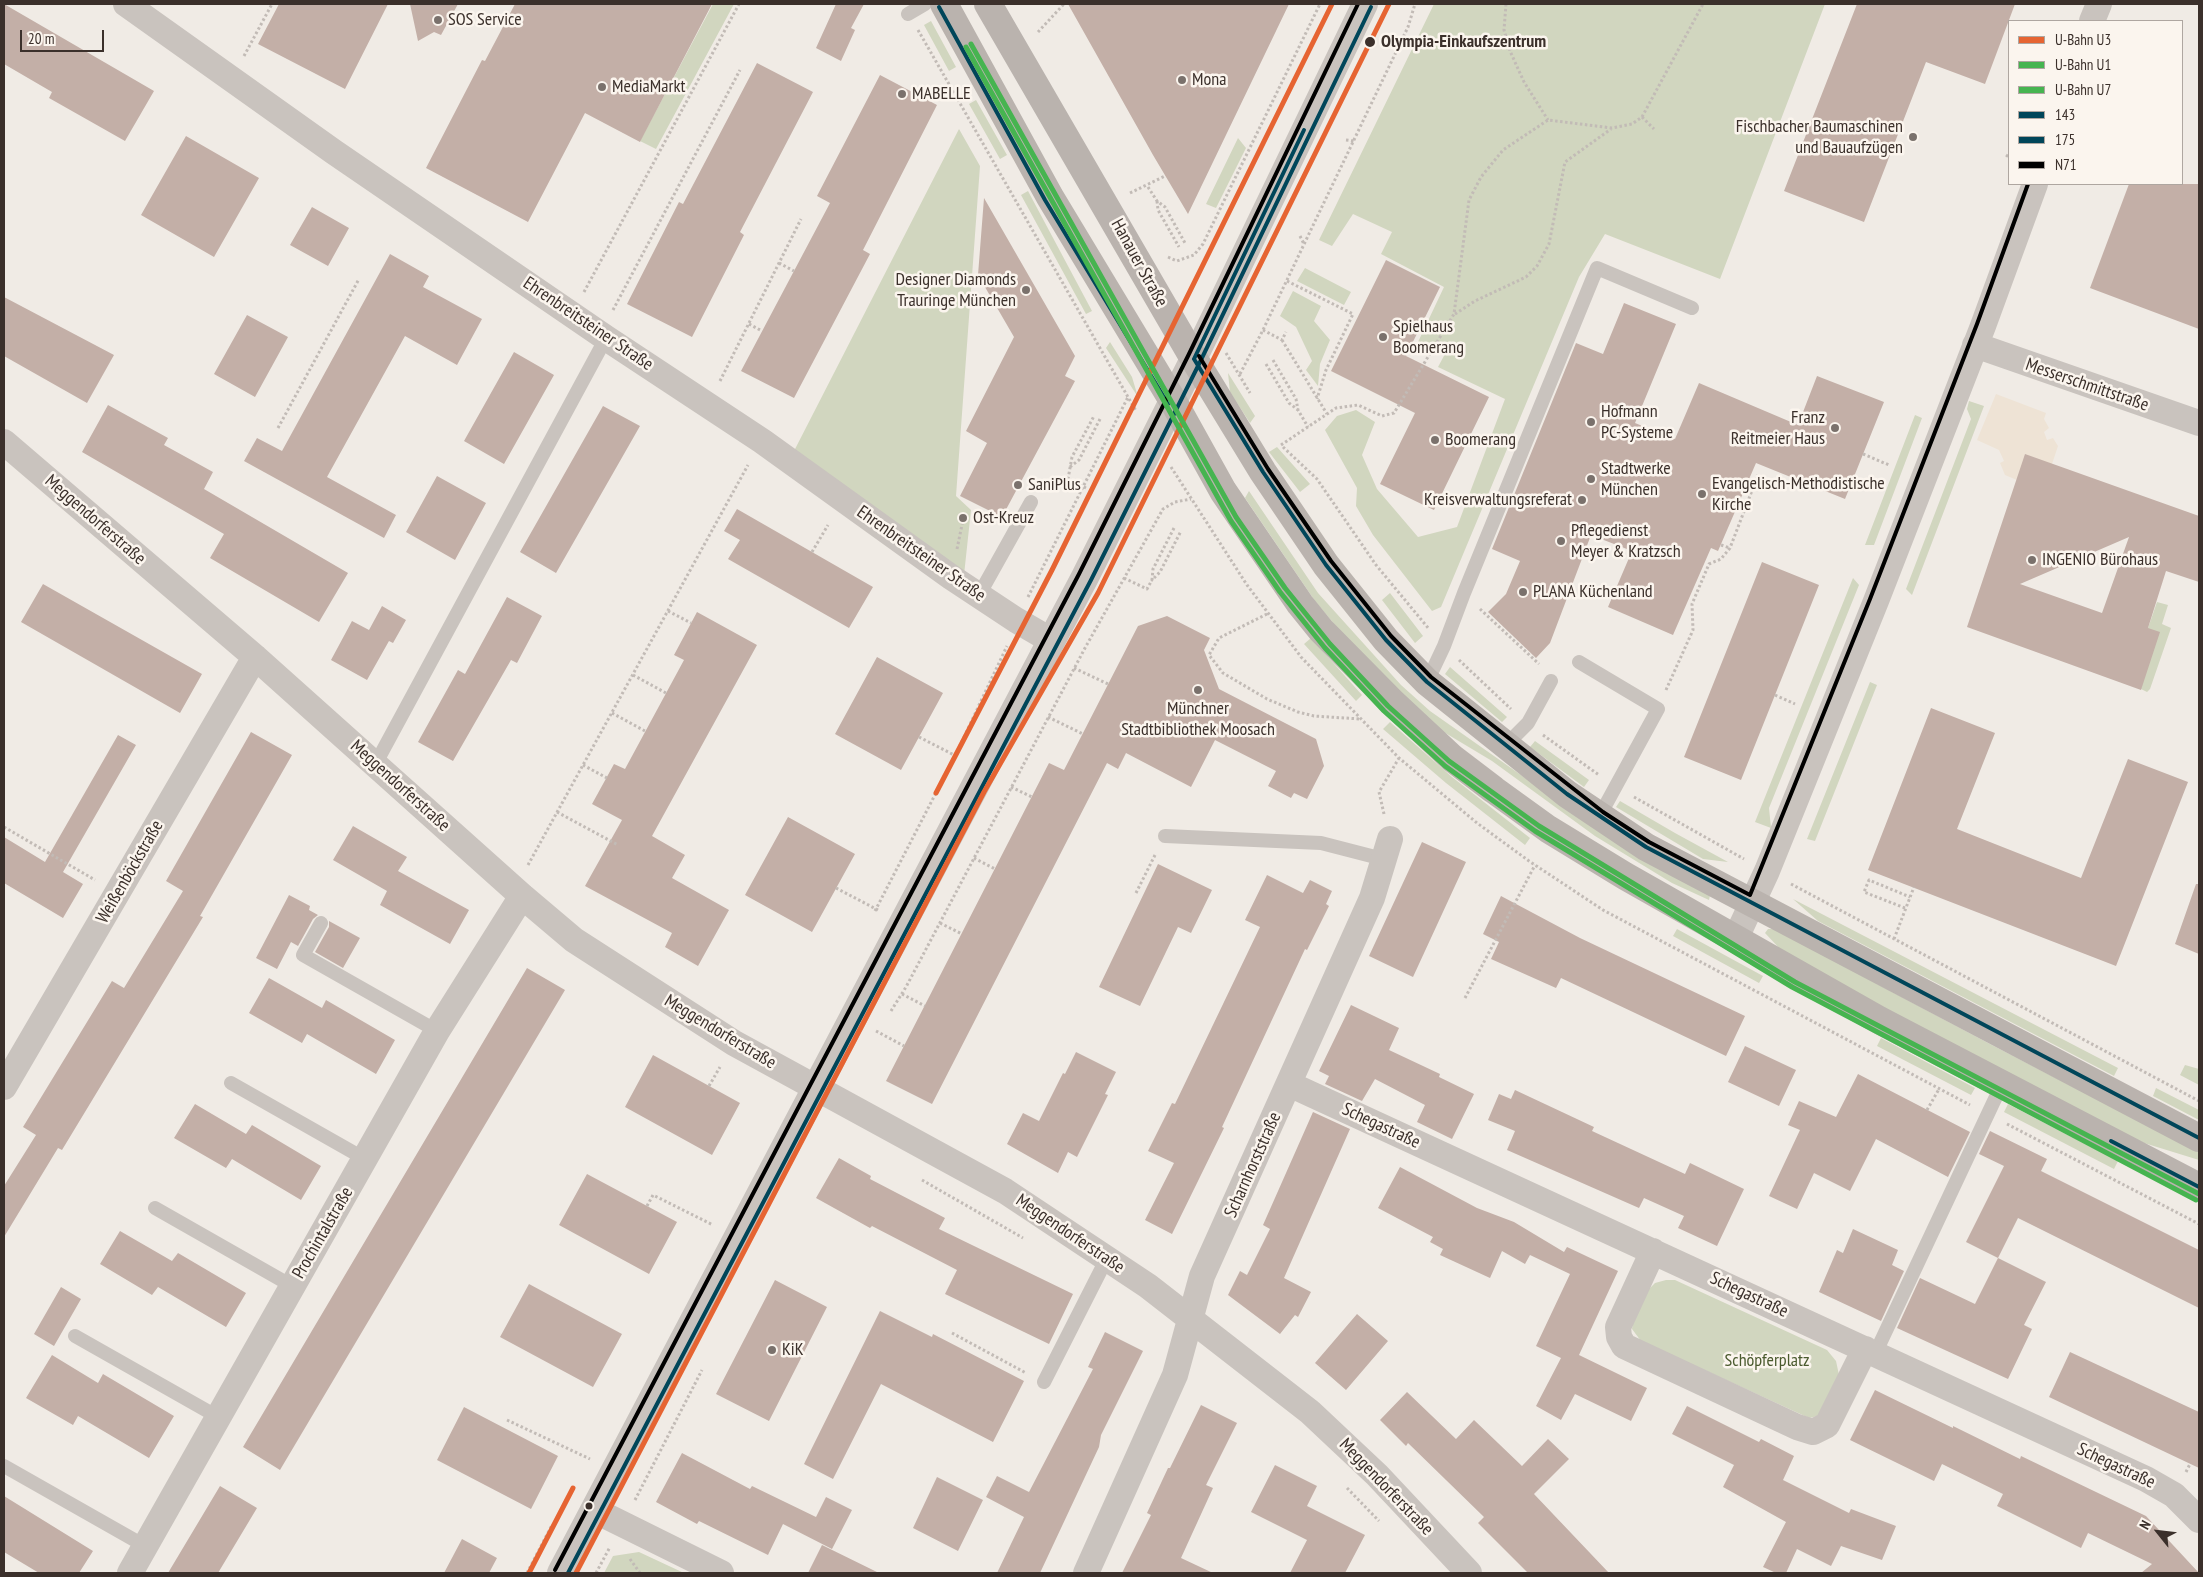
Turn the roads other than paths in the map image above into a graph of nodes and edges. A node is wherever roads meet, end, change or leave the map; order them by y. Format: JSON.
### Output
{"nodes":[{"id":1,"x":126,"y":4,"type":"edge"},
{"id":2,"x":925,"y":4,"type":"edge"},
{"id":3,"x":944,"y":4,"type":"edge"},
{"id":4,"x":988,"y":4,"type":"edge"},
{"id":5,"x":1365,"y":4,"type":"edge"},
{"id":6,"x":2099,"y":4,"type":"edge"},
{"id":7,"x":908,"y":14,"type":"dead end"},
{"id":8,"x":2092,"y":20,"type":"edge"},
{"id":9,"x":2035,"y":185,"type":"edge"},
{"id":10,"x":1692,"y":308,"type":"dead end"},
{"id":11,"x":609,"y":326,"type":"junction"},
{"id":12,"x":1975,"y":345,"type":"junction"},
{"id":13,"x":1194,"y":359,"type":"junction"},
{"id":14,"x":1173,"y":400,"type":"junction"},
{"id":15,"x":2199,"y":423,"type":"edge"},
{"id":16,"x":4,"y":442,"type":"edge"},
{"id":17,"x":1031,"y":502,"type":"dead end"},
{"id":18,"x":979,"y":595,"type":"junction"},
{"id":19,"x":1052,"y":641,"type":"junction"},
{"id":20,"x":256,"y":657,"type":"junction"},
{"id":21,"x":1579,"y":662,"type":"dead end"},
{"id":22,"x":1551,"y":681,"type":"dead end"},
{"id":23,"x":1427,"y":682,"type":"junction"},
{"id":24,"x":1506,"y":745,"type":"junction"},
{"id":25,"x":376,"y":763,"type":"junction"},
{"id":26,"x":1599,"y":818,"type":"junction"},
{"id":27,"x":1165,"y":836,"type":"road end"},
{"id":28,"x":1387,"y":849,"type":"joint"},
{"id":29,"x":518,"y":893,"type":"junction"},
{"id":30,"x":1753,"y":904,"type":"junction"},
{"id":31,"x":321,"y":923,"type":"dead end"},
{"id":32,"x":1735,"y":940,"type":"junction"},
{"id":33,"x":437,"y":1031,"type":"junction"},
{"id":34,"x":231,"y":1083,"type":"dead end"},
{"id":35,"x":1289,"y":1084,"type":"junction"},
{"id":36,"x":2002,"y":1084,"type":"junction"},
{"id":37,"x":4,"y":1087,"type":"edge"},
{"id":38,"x":817,"y":1088,"type":"junction"},
{"id":39,"x":2199,"y":1138,"type":"edge"},
{"id":40,"x":365,"y":1159,"type":"junction"},
{"id":41,"x":2199,"y":1187,"type":"edge"},
{"id":42,"x":155,"y":1208,"type":"dead end"},
{"id":43,"x":1653,"y":1251,"type":"junction"},
{"id":44,"x":1107,"y":1258,"type":"junction"},
{"id":45,"x":292,"y":1286,"type":"junction"},
{"id":46,"x":1190,"y":1318,"type":"junction"},
{"id":47,"x":75,"y":1336,"type":"dead end"},
{"id":48,"x":1870,"y":1351,"type":"junction"},
{"id":49,"x":1044,"y":1382,"type":"road end"},
{"id":50,"x":218,"y":1417,"type":"junction"},
{"id":51,"x":4,"y":1466,"type":"edge"},
{"id":52,"x":594,"y":1510,"type":"junction"},
{"id":53,"x":2199,"y":1520,"type":"edge"},
{"id":54,"x":145,"y":1546,"type":"junction"},
{"id":55,"x":130,"y":1573,"type":"edge"},
{"id":56,"x":561,"y":1573,"type":"edge"},
{"id":57,"x":721,"y":1573,"type":"edge"},
{"id":58,"x":1086,"y":1573,"type":"edge"},
{"id":59,"x":1469,"y":1573,"type":"edge"}],
"edges":[{"from":1,"to":11,"type":"street","name":"Ehrenbreitsteiner Straße"},
{"from":2,"to":7,"type":"lane"},
{"from":3,"to":14,"type":"main road"},
{"from":4,"to":13,"type":"main road","name":"Hanauer Straße"},
{"from":5,"to":13,"type":"street"},
{"from":6,"to":8,"type":"street"},
{"from":9,"to":12,"type":"street"},
{"from":10,"to":23,"type":"lane"},
{"from":11,"to":18,"type":"street","name":"Ehrenbreitsteiner Straße"},
{"from":11,"to":25,"type":"lane"},
{"from":12,"to":15,"type":"street","name":"Messerschmittstraße"},
{"from":12,"to":30,"type":"street"},
{"from":13,"to":14,"type":"street"},
{"from":13,"to":23,"type":"main road","name":"Hanauer Straße"},
{"from":14,"to":19,"type":"street"},
{"from":14,"to":32,"type":"main road"},
{"from":16,"to":20,"type":"street","name":"Meggendorferstraße"},
{"from":17,"to":18,"type":"lane"},
{"from":18,"to":19,"type":"street","name":"Ehrenbreitsteiner Straße"},
{"from":19,"to":38,"type":"street"},
{"from":20,"to":25,"type":"street","name":"Meggendorferstraße"},
{"from":20,"to":37,"type":"street","name":"Weißenböckstraße"},
{"from":21,"to":26,"type":"lane"},
{"from":22,"to":24,"type":"lane"},
{"from":23,"to":24,"type":"main road","name":"Hanauer Straße"},
{"from":24,"to":26,"type":"main road","name":"Hanauer Straße"},
{"from":25,"to":29,"type":"street","name":"Meggendorferstraße"},
{"from":26,"to":30,"type":"main road","name":"Hanauer Straße"},
{"from":27,"to":28,"type":"lane"},
{"from":28,"to":35,"type":"street","name":"Scharnhorststraße"},
{"from":29,"to":33,"type":"street","name":"Prochintalstraße"},
{"from":29,"to":38,"type":"street","name":"Meggendorferstraße"},
{"from":30,"to":32,"type":"street"},
{"from":30,"to":39,"type":"main road","name":"Hanauer Straße"},
{"from":31,"to":33,"type":"lane"},
{"from":32,"to":36,"type":"main road"},
{"from":33,"to":40,"type":"street","name":"Prochintalstraße"},
{"from":34,"to":40,"type":"lane"},
{"from":35,"to":43,"type":"street","name":"Schegastraße"},
{"from":35,"to":46,"type":"street","name":"Scharnhorststraße"},
{"from":36,"to":41,"type":"main road"},
{"from":36,"to":48,"type":"lane"},
{"from":38,"to":44,"type":"street","name":"Meggendorferstraße"},
{"from":38,"to":52,"type":"street"},
{"from":40,"to":45,"type":"street","name":"Prochintalstraße"},
{"from":42,"to":45,"type":"lane"},
{"from":43,"to":48,"type":"street","name":"Schegastraße"},
{"from":43,"to":48,"type":"street"},
{"from":44,"to":46,"type":"street","name":"Meggendorferstraße"},
{"from":44,"to":49,"type":"lane"},
{"from":45,"to":50,"type":"street","name":"Prochintalstraße"},
{"from":46,"to":58,"type":"street","name":"Scharnhorststraße"},
{"from":46,"to":59,"type":"street","name":"Meggendorferstraße"},
{"from":47,"to":50,"type":"lane"},
{"from":48,"to":53,"type":"street","name":"Schegastraße"},
{"from":50,"to":54,"type":"street","name":"Prochintalstraße"},
{"from":51,"to":54,"type":"lane"},
{"from":52,"to":56,"type":"street"},
{"from":52,"to":57,"type":"street"},
{"from":54,"to":55,"type":"street","name":"Prochintalstraße"}]}
